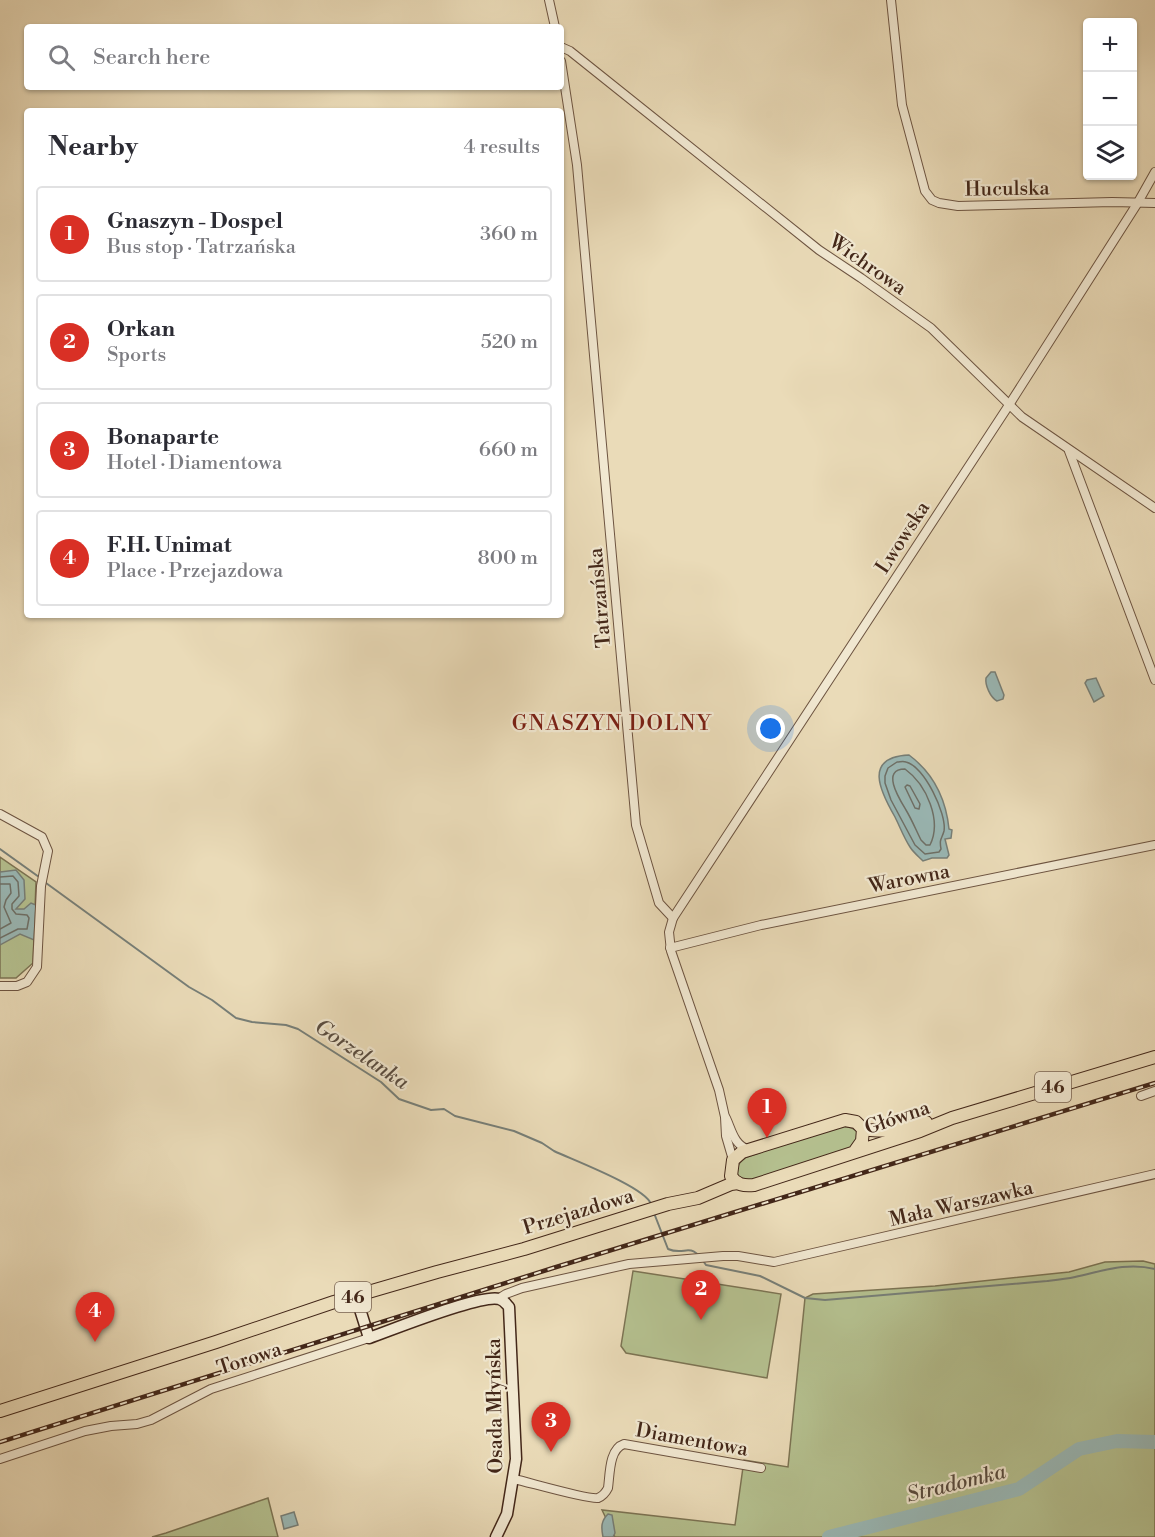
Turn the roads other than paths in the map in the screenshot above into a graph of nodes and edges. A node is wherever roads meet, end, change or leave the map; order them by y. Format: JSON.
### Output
{"nodes":[{"id":1,"x":549,"y":0,"type":"edge"},
{"id":2,"x":891,"y":0,"type":"edge"},
{"id":3,"x":554,"y":24,"type":"edge"},
{"id":4,"x":564,"y":48,"type":"edge"},
{"id":5,"x":564,"y":80,"type":"edge"},
{"id":6,"x":1155,"y":172,"type":"edge"},
{"id":7,"x":1137,"y":204,"type":"junction"},
{"id":8,"x":1155,"y":204,"type":"edge"},
{"id":9,"x":1009,"y":405,"type":"junction"},
{"id":10,"x":1069,"y":449,"type":"junction"},
{"id":11,"x":1155,"y":508,"type":"edge"},
{"id":12,"x":1155,"y":680,"type":"edge"},
{"id":13,"x":0,"y":814,"type":"edge"},
{"id":14,"x":1155,"y":845,"type":"edge"},
{"id":15,"x":674,"y":918,"type":"junction"},
{"id":16,"x":670,"y":948,"type":"junction"},
{"id":17,"x":0,"y":986,"type":"edge"},
{"id":18,"x":1155,"y":1057,"type":"edge"},
{"id":19,"x":1155,"y":1091,"type":"edge"},
{"id":20,"x":1141,"y":1096,"type":"dead end"},
{"id":21,"x":725,"y":1117,"type":"junction"},
{"id":22,"x":952,"y":1118,"type":"junction"},
{"id":23,"x":862,"y":1129,"type":"junction"},
{"id":24,"x":749,"y":1150,"type":"junction"},
{"id":25,"x":855,"y":1151,"type":"junction"},
{"id":26,"x":731,"y":1166,"type":"junction"},
{"id":27,"x":1155,"y":1173,"type":"edge"},
{"id":28,"x":738,"y":1184,"type":"junction"},
{"id":29,"x":672,"y":1203,"type":"junction"},
{"id":30,"x":493,"y":1258,"type":"junction"},
{"id":31,"x":498,"y":1299,"type":"junction"},
{"id":32,"x":358,"y":1303,"type":"junction"},
{"id":33,"x":369,"y":1338,"type":"junction"},
{"id":34,"x":216,"y":1342,"type":"junction"},
{"id":35,"x":0,"y":1411,"type":"edge"},
{"id":36,"x":0,"y":1459,"type":"edge"},
{"id":37,"x":762,"y":1468,"type":"dead end"},
{"id":38,"x":514,"y":1479,"type":"junction"},
{"id":39,"x":496,"y":1537,"type":"edge"}],
"edges":[{"from":1,"to":3,"type":"street"},
{"from":2,"to":7,"type":"street","name":"Huculska"},
{"from":4,"to":9,"type":"street","name":"Wichrowa"},
{"from":5,"to":15,"type":"street","name":"Tatrzańska"},
{"from":6,"to":7,"type":"street","name":"Lwowska"},
{"from":7,"to":8,"type":"street","name":"Huculska"},
{"from":7,"to":9,"type":"street","name":"Lwowska"},
{"from":9,"to":10,"type":"street","name":"Wichrowa"},
{"from":9,"to":15,"type":"street","name":"Lwowska"},
{"from":10,"to":11,"type":"street","name":"Wichrowa"},
{"from":10,"to":12,"type":"street"},
{"from":13,"to":17,"type":"street"},
{"from":14,"to":16,"type":"street","name":"Warowna"},
{"from":15,"to":16,"type":"street"},
{"from":16,"to":21,"type":"street"},
{"from":18,"to":22,"type":"main road","name":"Główna","number":"46"},
{"from":19,"to":20,"type":"street"},
{"from":21,"to":24,"type":"street"},
{"from":21,"to":26,"type":"street"},
{"from":22,"to":23,"type":"main road","name":"Główna","number":"46"},
{"from":22,"to":25,"type":"main road","name":"Główna","number":"46"},
{"from":23,"to":24,"type":"main road","number":"46"},
{"from":23,"to":25,"type":"main road"},
{"from":24,"to":26,"type":"main road","number":"46"},
{"from":25,"to":28,"type":"main road","number":"46"},
{"from":26,"to":28,"type":"main road"},
{"from":26,"to":29,"type":"main road","name":"Przejazdowa","number":"46"},
{"from":27,"to":31,"type":"street","name":"Mała Warszawka"},
{"from":28,"to":29,"type":"main road","name":"Przejazdowa","number":"46"},
{"from":29,"to":30,"type":"main road","name":"Przejazdowa","number":"46"},
{"from":30,"to":32,"type":"main road","name":"Przejazdowa","number":"46"},
{"from":30,"to":34,"type":"main road","name":"Przejazdowa","number":"46"},
{"from":31,"to":33,"type":"street","name":"Torowa"},
{"from":31,"to":38,"type":"street","name":"Osada Młyńska"},
{"from":32,"to":33,"type":"street"},
{"from":32,"to":34,"type":"main road","name":"Przejazdowa","number":"46"},
{"from":33,"to":36,"type":"street","name":"Torowa"},
{"from":34,"to":35,"type":"main road","name":"Przejazdowa","number":"46"},
{"from":37,"to":38,"type":"street","name":"Diamentowa"},
{"from":38,"to":39,"type":"street","name":"Osada Młyńska"}]}
